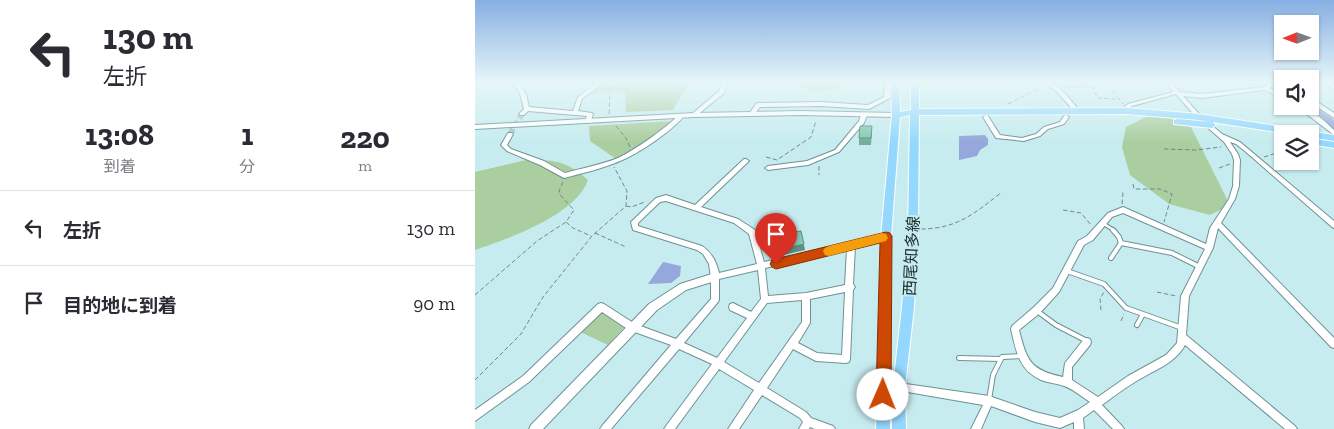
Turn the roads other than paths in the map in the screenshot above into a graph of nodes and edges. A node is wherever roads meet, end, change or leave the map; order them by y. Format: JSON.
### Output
{"nodes":[{"id":1,"x":524,"y":102,"type":"edge"},
{"id":2,"x":579,"y":102,"type":"edge"},
{"id":3,"x":709,"y":102,"type":"edge"},
{"id":4,"x":880,"y":102,"type":"edge"},
{"id":5,"x":896,"y":102,"type":"edge"},
{"id":6,"x":915,"y":102,"type":"edge"},
{"id":7,"x":1068,"y":102,"type":"edge"},
{"id":8,"x":1142,"y":102,"type":"edge"},
{"id":9,"x":1187,"y":102,"type":"edge"},
{"id":10,"x":1319,"y":106,"type":"edge"},
{"id":11,"x":1125,"y":108,"type":"junction"},
{"id":12,"x":1077,"y":111,"type":"junction"},
{"id":13,"x":575,"y":113,"type":"junction"},
{"id":14,"x":694,"y":114,"type":"junction"},
{"id":15,"x":753,"y":114,"type":"junction"},
{"id":16,"x":915,"y":114,"type":"junction"},
{"id":17,"x":864,"y":115,"type":"junction"},
{"id":18,"x":896,"y":115,"type":"junction"},
{"id":19,"x":1311,"y":115,"type":"edge"},
{"id":20,"x":681,"y":116,"type":"junction"},
{"id":21,"x":1334,"y":116,"type":"edge"},
{"id":22,"x":986,"y":117,"type":"junction"},
{"id":23,"x":1066,"y":117,"type":"junction"},
{"id":24,"x":1199,"y":117,"type":"junction"},
{"id":25,"x":588,"y":121,"type":"junction"},
{"id":26,"x":1209,"y":125,"type":"junction"},
{"id":27,"x":475,"y":127,"type":"edge"},
{"id":28,"x":1274,"y":128,"type":"edge"},
{"id":29,"x":1334,"y":133,"type":"edge"},
{"id":30,"x":510,"y":134,"type":"dead end"},
{"id":31,"x":1220,"y":135,"type":"junction"},
{"id":32,"x":1274,"y":135,"type":"edge"},
{"id":33,"x":1319,"y":136,"type":"edge"},
{"id":34,"x":1334,"y":138,"type":"edge"},
{"id":35,"x":1319,"y":142,"type":"edge"},
{"id":36,"x":1334,"y":145,"type":"edge"},
{"id":37,"x":746,"y":161,"type":"dead end"},
{"id":38,"x":768,"y":168,"type":"dead end"},
{"id":39,"x":696,"y":208,"type":"junction"},
{"id":40,"x":1217,"y":223,"type":"junction"},
{"id":41,"x":1334,"y":225,"type":"edge"},
{"id":42,"x":1100,"y":226,"type":"junction"},
{"id":43,"x":886,"y":236,"type":"junction"},
{"id":44,"x":1121,"y":242,"type":"junction"},
{"id":45,"x":851,"y":246,"type":"junction"},
{"id":46,"x":1209,"y":248,"type":"junction"},
{"id":47,"x":1111,"y":258,"type":"dead end"},
{"id":48,"x":761,"y":267,"type":"junction"},
{"id":49,"x":1201,"y":267,"type":"junction"},
{"id":50,"x":1066,"y":270,"type":"junction"},
{"id":51,"x":715,"y":277,"type":"junction"},
{"id":52,"x":851,"y":287,"type":"junction"},
{"id":53,"x":806,"y":296,"type":"junction"},
{"id":54,"x":765,"y":300,"type":"junction"},
{"id":55,"x":733,"y":307,"type":"dead end"},
{"id":56,"x":1037,"y":310,"type":"junction"},
{"id":57,"x":1143,"y":314,"type":"junction"},
{"id":58,"x":752,"y":317,"type":"junction"},
{"id":59,"x":632,"y":326,"type":"junction"},
{"id":60,"x":1137,"y":326,"type":"dead end"},
{"id":61,"x":1182,"y":333,"type":"junction"},
{"id":62,"x":1087,"y":342,"type":"joint"},
{"id":63,"x":678,"y":344,"type":"junction"},
{"id":64,"x":791,"y":344,"type":"junction"},
{"id":65,"x":1334,"y":344,"type":"edge"},
{"id":66,"x":1021,"y":356,"type":"junction"},
{"id":67,"x":959,"y":358,"type":"dead end"},
{"id":68,"x":1001,"y":359,"type":"junction"},
{"id":69,"x":718,"y":363,"type":"junction"},
{"id":70,"x":1067,"y":382,"type":"junction"},
{"id":71,"x":899,"y":387,"type":"junction"},
{"id":72,"x":760,"y":390,"type":"junction"},
{"id":73,"x":989,"y":401,"type":"junction"},
{"id":74,"x":1097,"y":403,"type":"junction"},
{"id":75,"x":1078,"y":415,"type":"junction"},
{"id":76,"x":475,"y":416,"type":"edge"},
{"id":77,"x":806,"y":426,"type":"edge"},
{"id":78,"x":535,"y":429,"type":"edge"},
{"id":79,"x":605,"y":429,"type":"edge"},
{"id":80,"x":669,"y":429,"type":"edge"},
{"id":81,"x":733,"y":429,"type":"edge"},
{"id":82,"x":830,"y":429,"type":"edge"},
{"id":83,"x":883,"y":429,"type":"edge"},
{"id":84,"x":899,"y":429,"type":"edge"},
{"id":85,"x":976,"y":429,"type":"edge"},
{"id":86,"x":1079,"y":429,"type":"edge"},
{"id":87,"x":1119,"y":429,"type":"edge"},
{"id":88,"x":1292,"y":429,"type":"edge"}],
"edges":[{"from":1,"to":13,"type":"street"},
{"from":2,"to":13,"type":"street"},
{"from":3,"to":14,"type":"street"},
{"from":4,"to":15,"type":"street"},
{"from":5,"to":18,"type":"main road","name":"西尾知多線"},
{"from":6,"to":16,"type":"main road","name":"西尾知多線"},
{"from":7,"to":12,"type":"street"},
{"from":8,"to":11,"type":"street"},
{"from":9,"to":24,"type":"street"},
{"from":10,"to":21,"type":"street"},
{"from":11,"to":12,"type":"main road"},
{"from":11,"to":24,"type":"main road"},
{"from":12,"to":16,"type":"main road"},
{"from":13,"to":25,"type":"street"},
{"from":14,"to":15,"type":"street"},
{"from":14,"to":20,"type":"street"},
{"from":15,"to":17,"type":"street"},
{"from":16,"to":18,"type":"main road"},
{"from":16,"to":22,"type":"main road"},
{"from":16,"to":71,"type":"main road","name":"西尾知多線"},
{"from":17,"to":18,"type":"street"},
{"from":17,"to":38,"type":"street"},
{"from":18,"to":43,"type":"main road","name":"西尾知多線"},
{"from":19,"to":29,"type":"street"},
{"from":20,"to":25,"type":"street"},
{"from":20,"to":30,"type":"street"},
{"from":22,"to":23,"type":"main road"},
{"from":22,"to":23,"type":"street"},
{"from":23,"to":26,"type":"main road"},
{"from":24,"to":26,"type":"street"},
{"from":24,"to":28,"type":"main road"},
{"from":25,"to":27,"type":"street"},
{"from":26,"to":31,"type":"street"},
{"from":26,"to":32,"type":"main road"},
{"from":31,"to":40,"type":"street"},
{"from":31,"to":41,"type":"street"},
{"from":33,"to":34,"type":"main road"},
{"from":35,"to":36,"type":"main road"},
{"from":37,"to":39,"type":"street"},
{"from":39,"to":48,"type":"street"},
{"from":39,"to":51,"type":"street"},
{"from":40,"to":46,"type":"street"},
{"from":40,"to":65,"type":"street"},
{"from":42,"to":44,"type":"lane"},
{"from":42,"to":46,"type":"street"},
{"from":42,"to":50,"type":"street"},
{"from":43,"to":45,"type":"street"},
{"from":43,"to":83,"type":"main road","name":"西尾知多線"},
{"from":44,"to":47,"type":"lane"},
{"from":44,"to":49,"type":"lane"},
{"from":45,"to":48,"type":"street"},
{"from":45,"to":52,"type":"street"},
{"from":46,"to":49,"type":"street"},
{"from":48,"to":51,"type":"street"},
{"from":48,"to":54,"type":"street"},
{"from":49,"to":61,"type":"street"},
{"from":50,"to":56,"type":"street"},
{"from":50,"to":57,"type":"lane"},
{"from":51,"to":59,"type":"street"},
{"from":51,"to":63,"type":"street"},
{"from":52,"to":53,"type":"street"},
{"from":52,"to":64,"type":"street"},
{"from":53,"to":54,"type":"street"},
{"from":53,"to":64,"type":"street"},
{"from":54,"to":58,"type":"street"},
{"from":55,"to":58,"type":"street"},
{"from":56,"to":62,"type":"lane"},
{"from":56,"to":66,"type":"street"},
{"from":57,"to":60,"type":"lane"},
{"from":57,"to":61,"type":"lane"},
{"from":58,"to":69,"type":"street"},
{"from":59,"to":63,"type":"street"},
{"from":59,"to":76,"type":"street"},
{"from":59,"to":78,"type":"street"},
{"from":61,"to":74,"type":"street"},
{"from":61,"to":88,"type":"street"},
{"from":62,"to":70,"type":"street"},
{"from":63,"to":69,"type":"street"},
{"from":63,"to":79,"type":"street"},
{"from":64,"to":72,"type":"street"},
{"from":66,"to":68,"type":"lane"},
{"from":66,"to":70,"type":"street"},
{"from":67,"to":68,"type":"lane"},
{"from":68,"to":73,"type":"lane"},
{"from":69,"to":72,"type":"street"},
{"from":69,"to":80,"type":"street"},
{"from":70,"to":74,"type":"street"},
{"from":71,"to":73,"type":"street"},
{"from":71,"to":84,"type":"main road","name":"西尾知多線"},
{"from":72,"to":77,"type":"street"},
{"from":72,"to":81,"type":"street"},
{"from":73,"to":75,"type":"street"},
{"from":73,"to":85,"type":"street"},
{"from":74,"to":75,"type":"street"},
{"from":74,"to":87,"type":"street"},
{"from":75,"to":86,"type":"street"},
{"from":77,"to":82,"type":"street"}]}
